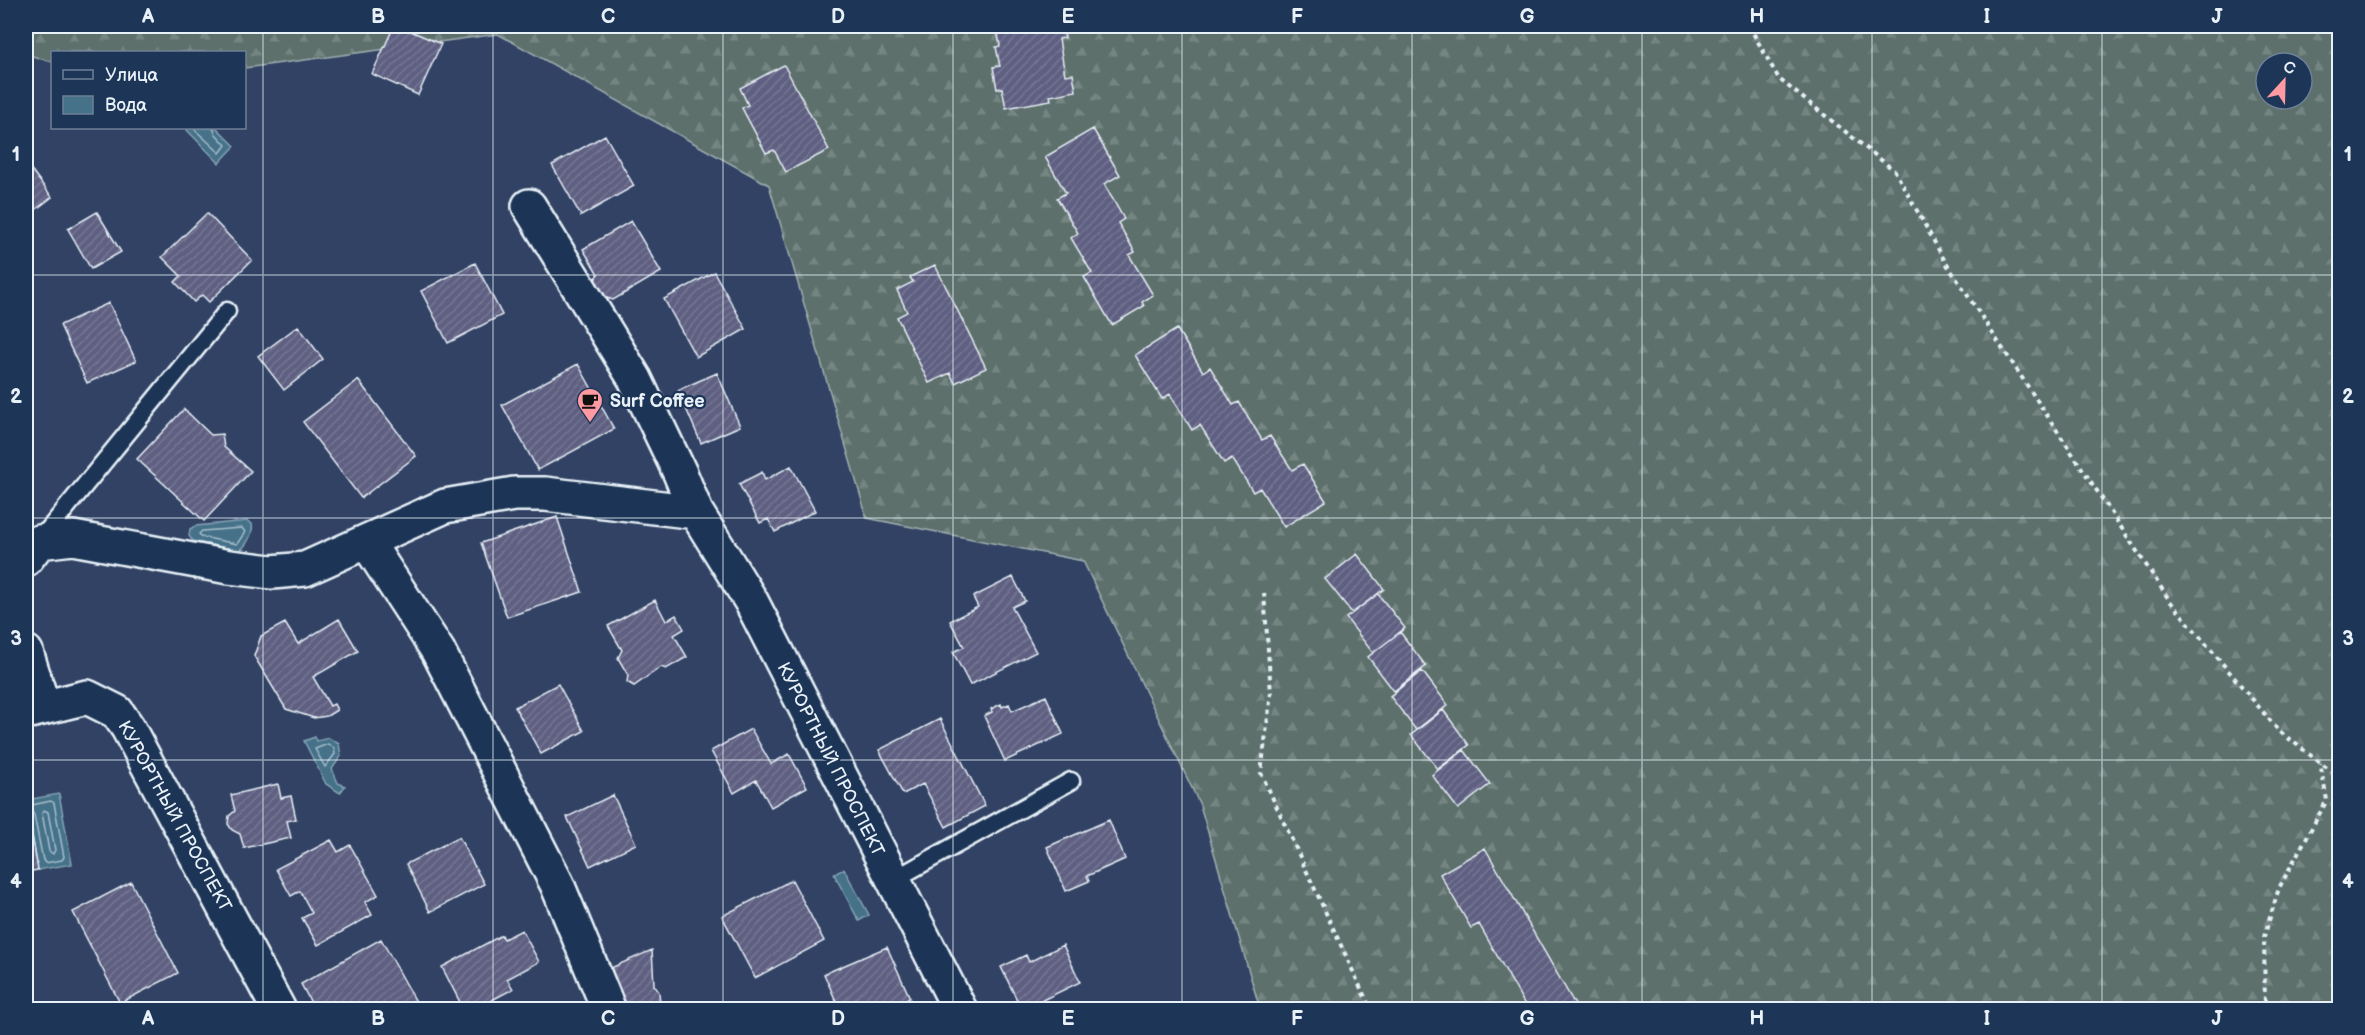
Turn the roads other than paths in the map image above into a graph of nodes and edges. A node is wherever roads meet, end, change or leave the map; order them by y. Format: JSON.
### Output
{"nodes":[{"id":1,"x":529,"y":206,"type":"dead end"},
{"id":2,"x":227,"y":311,"type":"dead end"},
{"id":3,"x":696,"y":512,"type":"junction"},
{"id":4,"x":367,"y":542,"type":"junction"},
{"id":5,"x":32,"y":550,"type":"edge"},
{"id":6,"x":26,"y":652,"type":"edge"},
{"id":7,"x":34,"y":709,"type":"edge"},
{"id":8,"x":1071,"y":781,"type":"dead end"},
{"id":9,"x":893,"y":880,"type":"junction"},
{"id":10,"x":279,"y":1010,"type":"edge"},
{"id":11,"x":609,"y":1010,"type":"edge"},
{"id":12,"x":960,"y":1010,"type":"edge"}],
"edges":[{"from":1,"to":3,"type":"street","name":"КУРОРТНЫЙ ПРОСПЕКТ"},
{"from":2,"to":5,"type":"lane"},
{"from":3,"to":4,"type":"street"},
{"from":3,"to":9,"type":"street","name":"КУРОРТНЫЙ ПРОСПЕКТ"},
{"from":4,"to":5,"type":"street"},
{"from":4,"to":11,"type":"street"},
{"from":6,"to":7,"type":"street","name":"КУРОРТНЫЙ ПРОСПЕКТ"},
{"from":7,"to":10,"type":"street","name":"КУРОРТНЫЙ ПРОСПЕКТ"},
{"from":8,"to":9,"type":"lane"},
{"from":9,"to":12,"type":"street","name":"КУРОРТНЫЙ ПРОСПЕКТ"}]}
